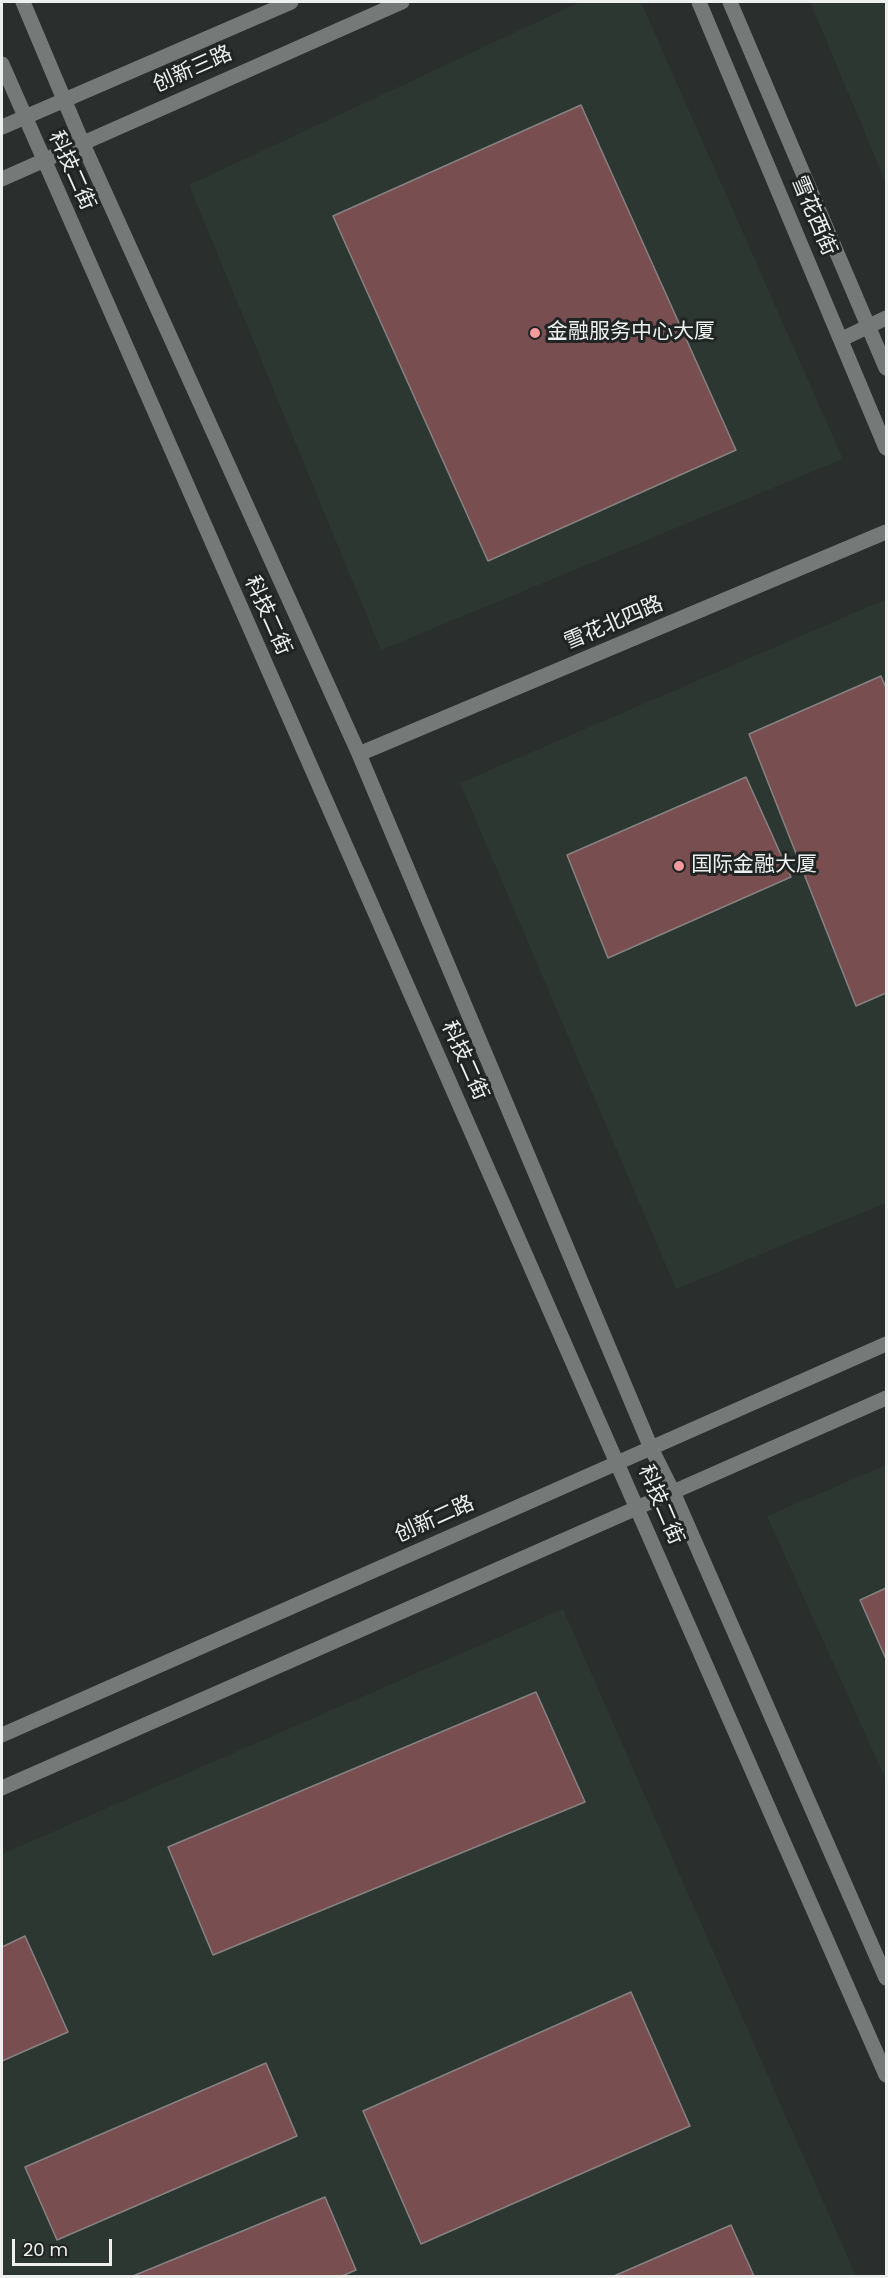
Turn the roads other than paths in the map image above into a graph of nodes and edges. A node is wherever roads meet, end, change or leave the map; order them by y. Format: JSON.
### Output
{"nodes":[{"id":1,"x":23,"y":2,"type":"edge"},
{"id":2,"x":291,"y":2,"type":"edge"},
{"id":3,"x":402,"y":2,"type":"edge"},
{"id":4,"x":699,"y":2,"type":"edge"},
{"id":5,"x":730,"y":2,"type":"edge"},
{"id":6,"x":2,"y":64,"type":"edge"},
{"id":7,"x":65,"y":101,"type":"junction"},
{"id":8,"x":24,"y":117,"type":"junction"},
{"id":9,"x":2,"y":127,"type":"edge"},
{"id":10,"x":82,"y":142,"type":"junction"},
{"id":11,"x":43,"y":161,"type":"junction"},
{"id":12,"x":2,"y":179,"type":"edge"},
{"id":13,"x":886,"y":318,"type":"edge"},
{"id":14,"x":868,"y":327,"type":"junction"},
{"id":15,"x":842,"y":339,"type":"junction"},
{"id":16,"x":886,"y":368,"type":"edge"},
{"id":17,"x":886,"y":448,"type":"edge"},
{"id":18,"x":886,"y":532,"type":"edge"},
{"id":19,"x":359,"y":754,"type":"junction"},
{"id":20,"x":886,"y":1344,"type":"edge"},
{"id":21,"x":886,"y":1398,"type":"edge"},
{"id":22,"x":651,"y":1448,"type":"junction"},
{"id":23,"x":618,"y":1462,"type":"junction"},
{"id":24,"x":672,"y":1492,"type":"junction"},
{"id":25,"x":637,"y":1508,"type":"junction"},
{"id":26,"x":2,"y":1735,"type":"edge"},
{"id":27,"x":2,"y":1788,"type":"edge"},
{"id":28,"x":886,"y":1978,"type":"edge"},
{"id":29,"x":886,"y":2075,"type":"edge"}],
"edges":[{"from":1,"to":7,"type":"main road","name":"科技二街"},
{"from":2,"to":7,"type":"main road","name":"创新三路"},
{"from":3,"to":10,"type":"main road","name":"创新三路"},
{"from":4,"to":15,"type":"main road","name":"雪花西街"},
{"from":5,"to":14,"type":"main road","name":"雪花西街"},
{"from":6,"to":8,"type":"main road","name":"科技二街"},
{"from":7,"to":8,"type":"main road","name":"创新三路"},
{"from":7,"to":10,"type":"main road","name":"科技二街"},
{"from":8,"to":9,"type":"main road","name":"创新三路"},
{"from":8,"to":11,"type":"main road","name":"科技二街"},
{"from":10,"to":11,"type":"main road","name":"创新三路"},
{"from":10,"to":19,"type":"main road","name":"科技二街"},
{"from":11,"to":12,"type":"main road","name":"创新三路"},
{"from":11,"to":23,"type":"main road","name":"科技二街"},
{"from":13,"to":14,"type":"main road"},
{"from":14,"to":15,"type":"main road"},
{"from":14,"to":16,"type":"main road","name":"雪花西街"},
{"from":15,"to":17,"type":"main road","name":"雪花西街"},
{"from":18,"to":19,"type":"main road","name":"雪花北四路"},
{"from":19,"to":22,"type":"main road","name":"科技二街"},
{"from":20,"to":22,"type":"main road","name":"创新二路"},
{"from":21,"to":24,"type":"main road"},
{"from":22,"to":23,"type":"main road","name":"创新二路"},
{"from":22,"to":24,"type":"main road","name":"科技二街"},
{"from":23,"to":25,"type":"main road","name":"科技二街"},
{"from":23,"to":26,"type":"main road","name":"创新二路"},
{"from":24,"to":25,"type":"main road"},
{"from":24,"to":28,"type":"main road","name":"科技二街"},
{"from":25,"to":27,"type":"main road"},
{"from":25,"to":29,"type":"main road","name":"科技二街"}]}
